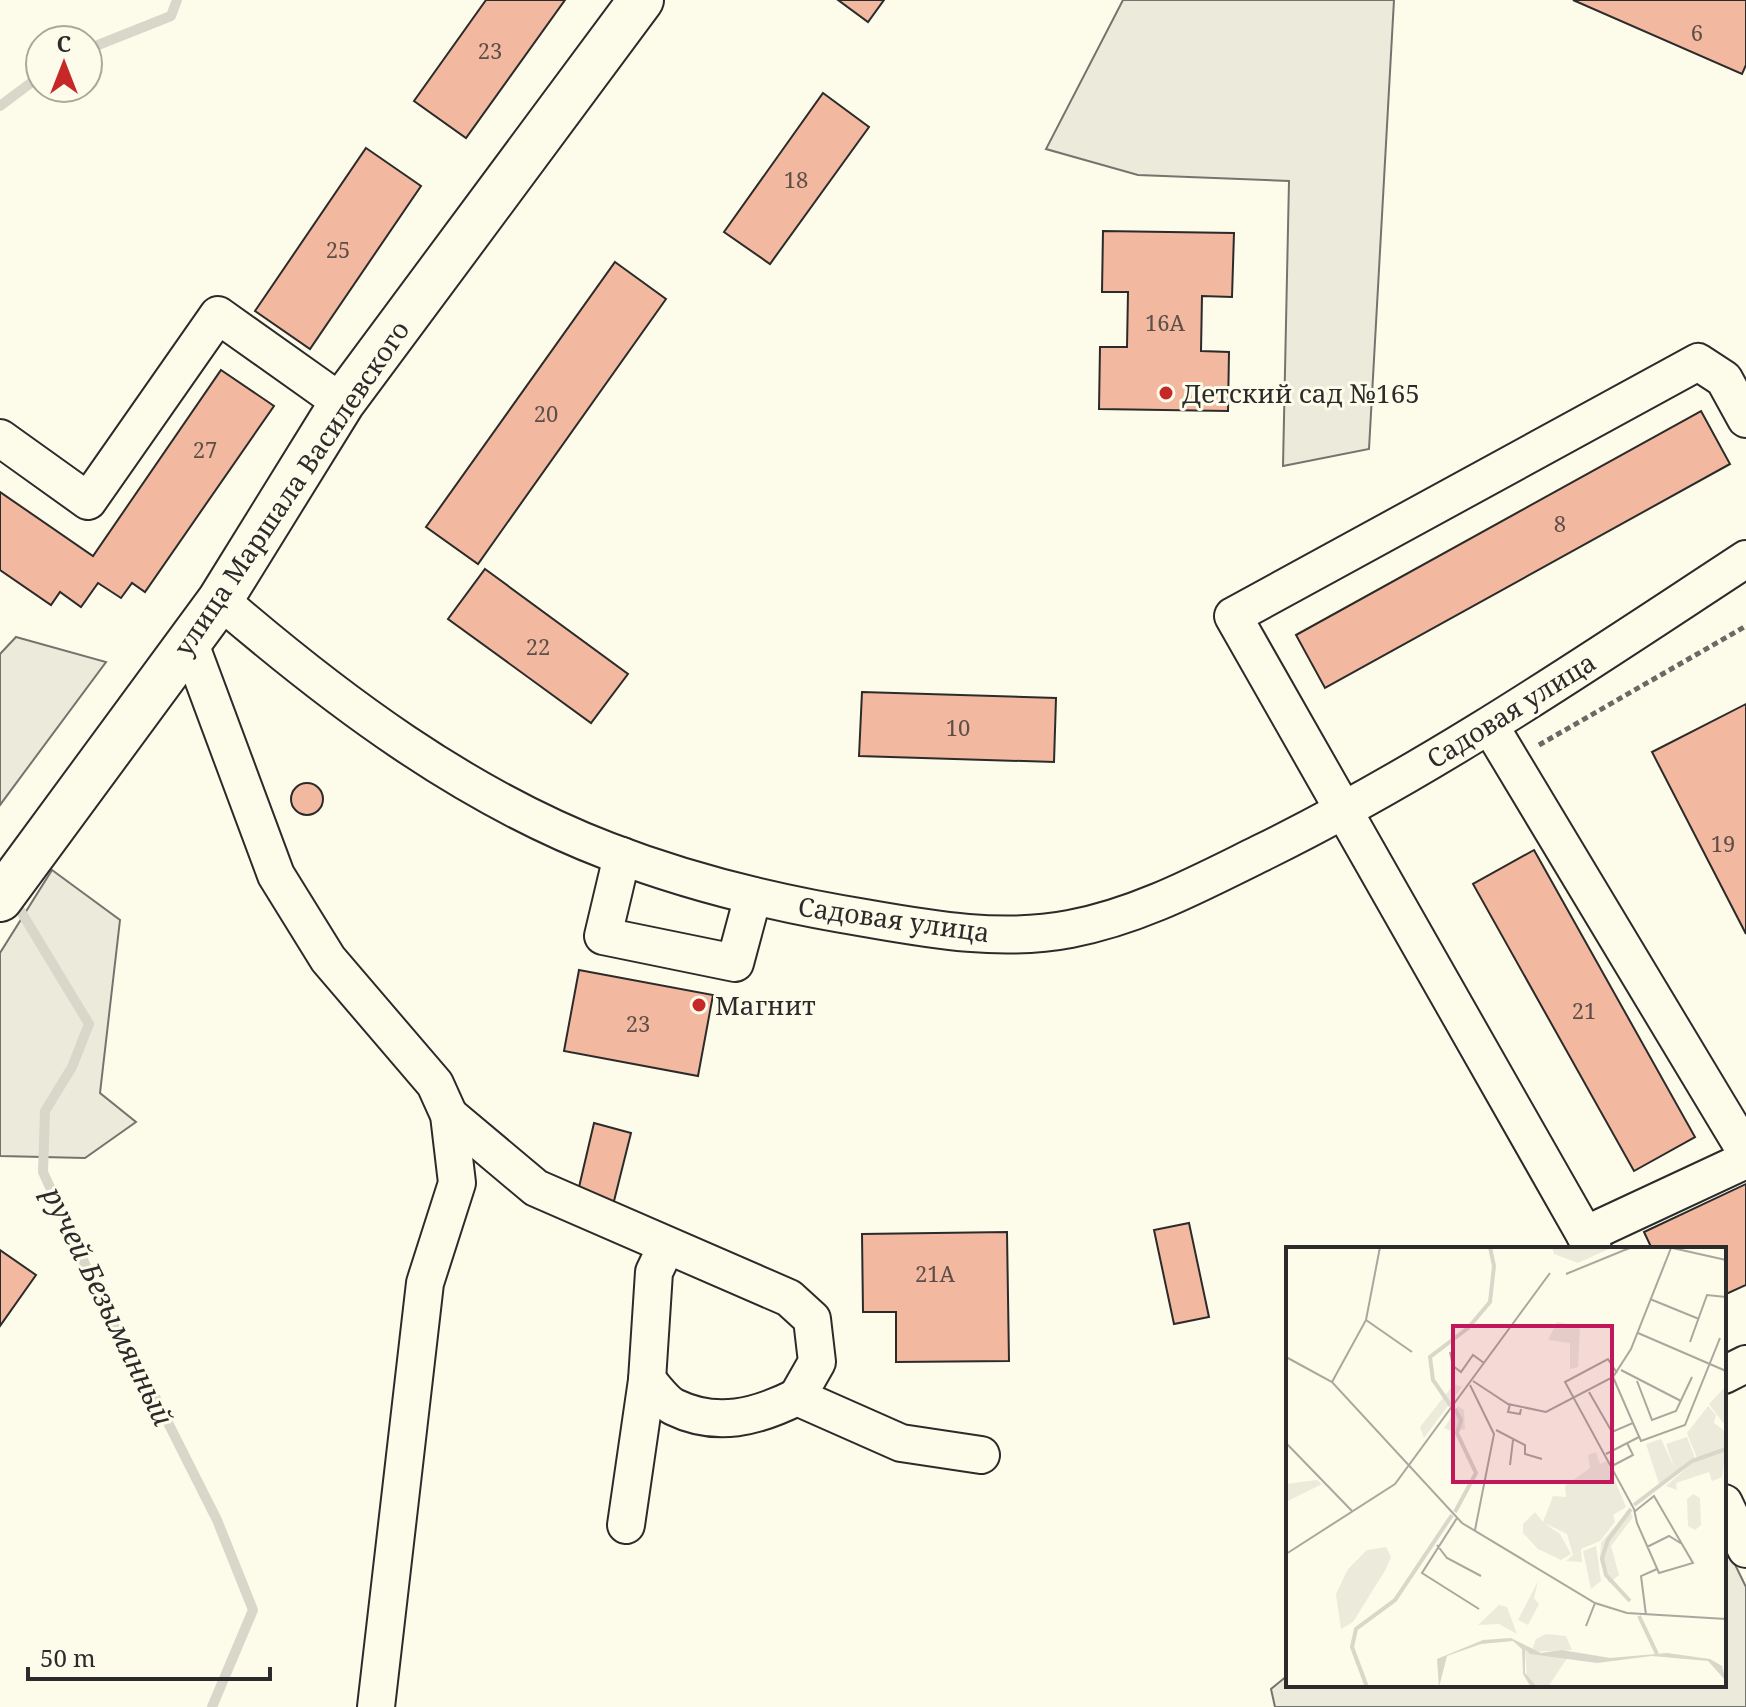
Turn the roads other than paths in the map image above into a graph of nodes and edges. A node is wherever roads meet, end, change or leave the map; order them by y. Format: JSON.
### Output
{"nodes":[{"id":1,"x":641,"y":0,"type":"edge"},
{"id":2,"x":342,"y":403,"type":"junction"},
{"id":3,"x":1746,"y":419,"type":"edge"},
{"id":4,"x":0,"y":438,"type":"edge"},
{"id":5,"x":1746,"y":559,"type":"edge"},
{"id":6,"x":220,"y":600,"type":"junction"},
{"id":7,"x":189,"y":641,"type":"junction"},
{"id":8,"x":1490,"y":726,"type":"junction"},
{"id":9,"x":1345,"y":811,"type":"junction"},
{"id":10,"x":622,"y":856,"type":"junction"},
{"id":11,"x":753,"y":896,"type":"junction"},
{"id":12,"x":0,"y":899,"type":"edge"},
{"id":13,"x":449,"y":1115,"type":"junction"},
{"id":14,"x":1746,"y":1152,"type":"edge"},
{"id":15,"x":1746,"y":1160,"type":"edge"},
{"id":16,"x":1589,"y":1242,"type":"edge"},
{"id":17,"x":666,"y":1247,"type":"junction"},
{"id":18,"x":1746,"y":1364,"type":"edge"},
{"id":19,"x":1726,"y":1374,"type":"edge"},
{"id":20,"x":647,"y":1380,"type":"junction"},
{"id":21,"x":797,"y":1397,"type":"junction"},
{"id":22,"x":981,"y":1455,"type":"dead end"},
{"id":23,"x":626,"y":1525,"type":"dead end"},
{"id":24,"x":376,"y":1707,"type":"edge"}],
"edges":[{"from":1,"to":2,"type":"main road","name":"улица Маршала Василевского"},
{"from":2,"to":4,"type":"street"},
{"from":2,"to":6,"type":"main road","name":"улица Маршала Василевского"},
{"from":3,"to":9,"type":"street"},
{"from":5,"to":8,"type":"street","name":"Садовая улица"},
{"from":6,"to":7,"type":"main road","name":"улица Маршала Василевского"},
{"from":6,"to":10,"type":"street","name":"Садовая улица"},
{"from":7,"to":12,"type":"main road","name":"улица Маршала Василевского"},
{"from":7,"to":13,"type":"street"},
{"from":8,"to":9,"type":"street","name":"Садовая улица"},
{"from":8,"to":14,"type":"street"},
{"from":9,"to":11,"type":"street","name":"Садовая улица"},
{"from":9,"to":16,"type":"street"},
{"from":10,"to":11,"type":"street","name":"Садовая улица"},
{"from":10,"to":11,"type":"street"},
{"from":13,"to":17,"type":"street"},
{"from":13,"to":24,"type":"street"},
{"from":15,"to":16,"type":"street"},
{"from":17,"to":20,"type":"street"},
{"from":17,"to":21,"type":"street"},
{"from":18,"to":19,"type":"street"},
{"from":20,"to":21,"type":"street"},
{"from":20,"to":23,"type":"street"},
{"from":21,"to":22,"type":"street"}]}
